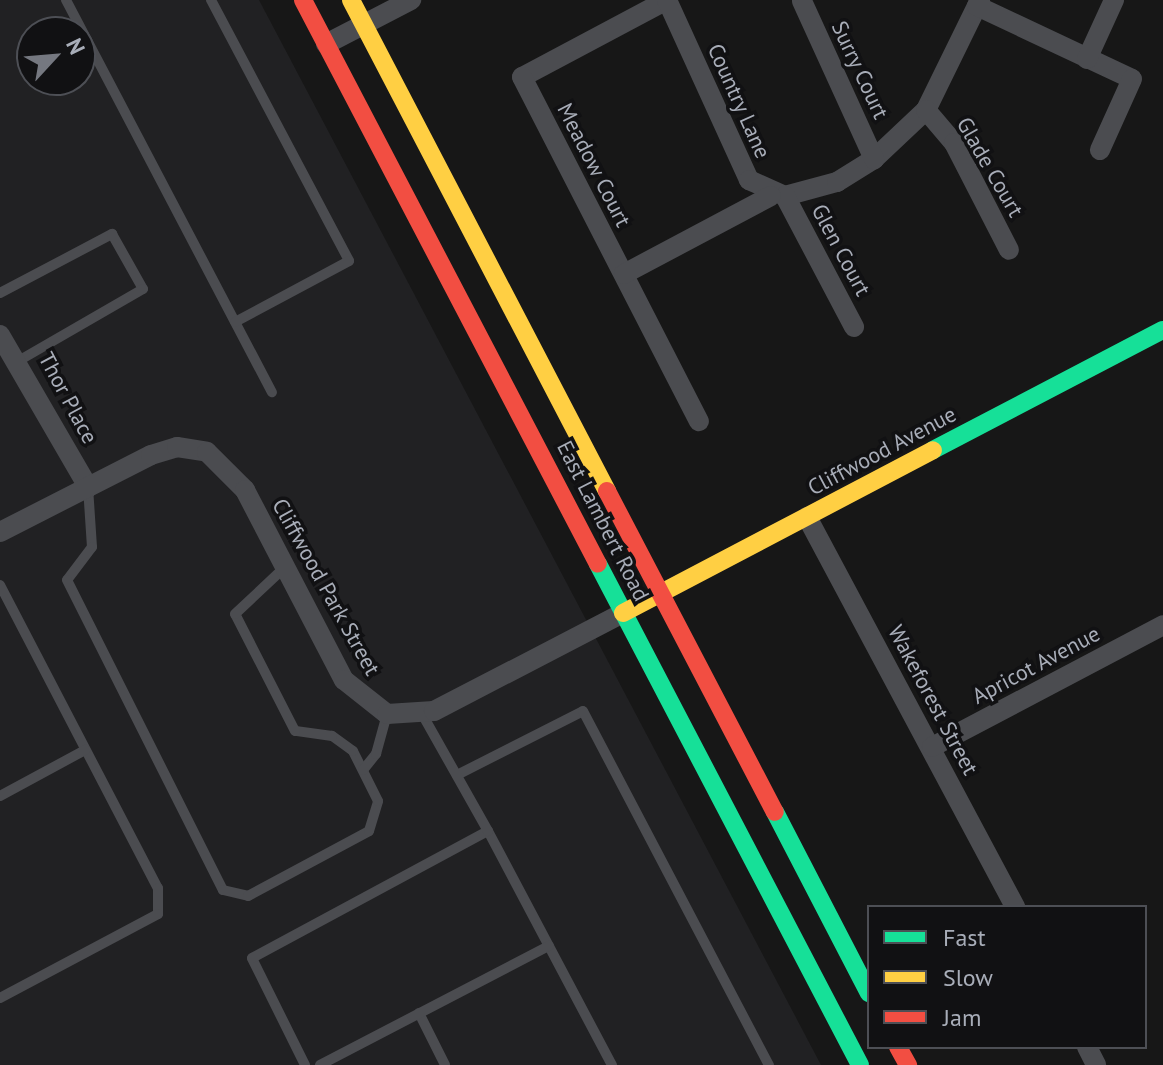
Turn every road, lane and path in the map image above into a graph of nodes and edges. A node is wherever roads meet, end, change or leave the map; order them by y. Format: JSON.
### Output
{"nodes":[{"id":1,"x":66,"y":0,"type":"edge"},
{"id":2,"x":211,"y":0,"type":"edge"},
{"id":3,"x":303,"y":0,"type":"edge"},
{"id":4,"x":351,"y":0,"type":"edge"},
{"id":5,"x":411,"y":0,"type":"edge"},
{"id":6,"x":667,"y":0,"type":"edge"},
{"id":7,"x":1114,"y":0,"type":"edge"},
{"id":8,"x":802,"y":1,"type":"edge"},
{"id":9,"x":978,"y":3,"type":"edge"},
{"id":10,"x":363,"y":25,"type":"junction"},
{"id":11,"x":326,"y":44,"type":"junction"},
{"id":12,"x":1087,"y":59,"type":"junction"},
{"id":13,"x":926,"y":110,"type":"junction"},
{"id":14,"x":1100,"y":150,"type":"dead end"},
{"id":15,"x":874,"y":159,"type":"junction"},
{"id":16,"x":778,"y":196,"type":"junction"},
{"id":17,"x":1009,"y":250,"type":"dead end"},
{"id":18,"x":624,"y":274,"type":"junction"},
{"id":19,"x":0,"y":293,"type":"edge"},
{"id":20,"x":235,"y":322,"type":"junction"},
{"id":21,"x":854,"y":327,"type":"dead end"},
{"id":22,"x":1163,"y":330,"type":"edge"},
{"id":23,"x":8,"y":348,"type":"edge"},
{"id":24,"x":272,"y":392,"type":"dead end"},
{"id":25,"x":699,"y":421,"type":"dead end"},
{"id":26,"x":88,"y":487,"type":"junction"},
{"id":27,"x":807,"y":517,"type":"junction"},
{"id":28,"x":0,"y":532,"type":"edge"},
{"id":29,"x":285,"y":567,"type":"junction"},
{"id":30,"x":0,"y":585,"type":"edge"},
{"id":31,"x":658,"y":593,"type":"junction"},
{"id":32,"x":623,"y":613,"type":"junction"},
{"id":33,"x":1163,"y":625,"type":"edge"},
{"id":34,"x":387,"y":714,"type":"junction"},
{"id":35,"x":422,"y":714,"type":"junction"},
{"id":36,"x":932,"y":747,"type":"junction"},
{"id":37,"x":85,"y":750,"type":"junction"},
{"id":38,"x":363,"y":770,"type":"junction"},
{"id":39,"x":457,"y":775,"type":"junction"},
{"id":40,"x":0,"y":796,"type":"edge"},
{"id":41,"x":488,"y":831,"type":"junction"},
{"id":42,"x":1014,"y":905,"type":"edge"},
{"id":43,"x":549,"y":946,"type":"junction"},
{"id":44,"x":867,"y":989,"type":"edge"},
{"id":45,"x":0,"y":998,"type":"edge"},
{"id":46,"x":419,"y":1013,"type":"junction"},
{"id":47,"x":305,"y":1065,"type":"edge"},
{"id":48,"x":320,"y":1065,"type":"edge"},
{"id":49,"x":445,"y":1065,"type":"edge"},
{"id":50,"x":612,"y":1065,"type":"edge"},
{"id":51,"x":769,"y":1065,"type":"edge"},
{"id":52,"x":860,"y":1065,"type":"edge"}],
"edges":[{"from":1,"to":20,"type":"lane"},
{"from":2,"to":20,"type":"lane"},
{"from":3,"to":11,"type":"main road","name":"East Lambert Road"},
{"from":4,"to":10,"type":"main road","name":"East Lambert Road"},
{"from":5,"to":10,"type":"street"},
{"from":6,"to":16,"type":"street","name":"Country Lane"},
{"from":6,"to":18,"type":"street","name":"Meadow Court"},
{"from":7,"to":12,"type":"street"},
{"from":8,"to":15,"type":"street","name":"Surry Court"},
{"from":9,"to":12,"type":"street"},
{"from":9,"to":13,"type":"street"},
{"from":10,"to":11,"type":"street"},
{"from":10,"to":31,"type":"main road","name":"East Lambert Road"},
{"from":11,"to":32,"type":"main road","name":"East Lambert Road"},
{"from":12,"to":14,"type":"street"},
{"from":13,"to":15,"type":"street"},
{"from":13,"to":17,"type":"street","name":"Glade Court"},
{"from":15,"to":16,"type":"street"},
{"from":16,"to":18,"type":"street"},
{"from":16,"to":21,"type":"street","name":"Glen Court"},
{"from":18,"to":25,"type":"street","name":"Meadow Court"},
{"from":19,"to":23,"type":"lane"},
{"from":20,"to":24,"type":"lane"},
{"from":22,"to":27,"type":"main road","name":"Cliffwood Avenue"},
{"from":23,"to":26,"type":"street","name":"Thor Place"},
{"from":26,"to":28,"type":"street","name":"Cliffwood Park Street"},
{"from":26,"to":29,"type":"street","name":"Cliffwood Park Street"},
{"from":26,"to":38,"type":"lane"},
{"from":27,"to":31,"type":"main road","name":"Cliffwood Avenue"},
{"from":27,"to":36,"type":"street","name":"Wakeforest Street"},
{"from":29,"to":34,"type":"street","name":"Cliffwood Park Street"},
{"from":29,"to":38,"type":"lane"},
{"from":30,"to":37,"type":"lane"},
{"from":31,"to":32,"type":"main road","name":"Cliffwood Avenue"},
{"from":31,"to":44,"type":"main road","name":"East Lambert Road"},
{"from":32,"to":35,"type":"street"},
{"from":32,"to":52,"type":"main road","name":"East Lambert Road"},
{"from":33,"to":36,"type":"street","name":"Apricot Avenue"},
{"from":34,"to":35,"type":"street"},
{"from":34,"to":38,"type":"lane"},
{"from":35,"to":39,"type":"lane"},
{"from":36,"to":42,"type":"street","name":"Wakeforest Street"},
{"from":37,"to":40,"type":"lane"},
{"from":37,"to":45,"type":"lane"},
{"from":39,"to":41,"type":"lane"},
{"from":39,"to":51,"type":"lane"},
{"from":41,"to":43,"type":"lane"},
{"from":41,"to":47,"type":"lane"},
{"from":43,"to":46,"type":"lane"},
{"from":43,"to":50,"type":"lane"},
{"from":46,"to":48,"type":"lane"},
{"from":46,"to":49,"type":"lane"}]}
